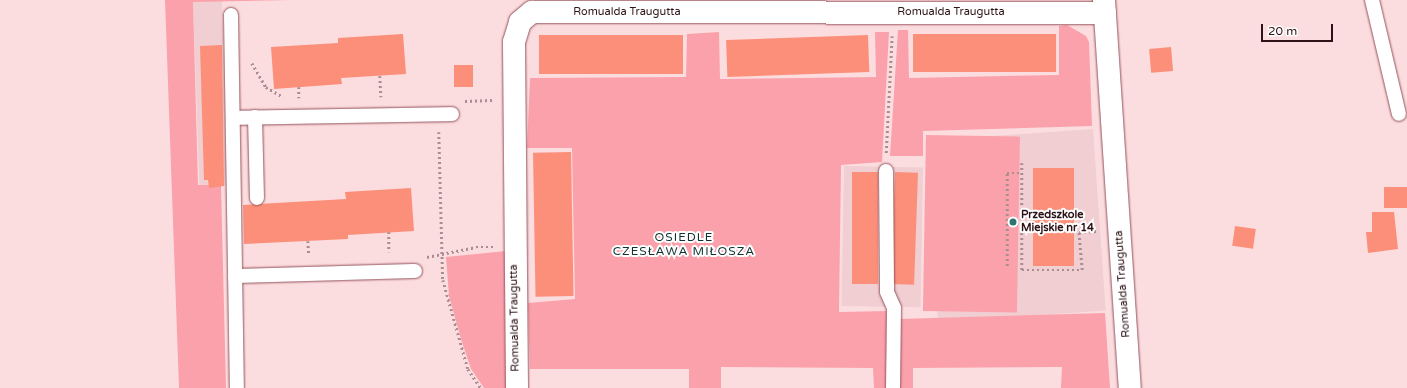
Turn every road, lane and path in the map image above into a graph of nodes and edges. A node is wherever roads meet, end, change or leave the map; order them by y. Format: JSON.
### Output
{"nodes":[{"id":1,"x":1372,"y":0,"type":"edge"},
{"id":2,"x":1105,"y":6,"type":"edge"},
{"id":3,"x":231,"y":15,"type":"dead end"},
{"id":4,"x":892,"y":31,"type":"dead end"},
{"id":5,"x":231,"y":48,"type":"junction"},
{"id":6,"x":380,"y":76,"type":"dead end"},
{"id":7,"x":288,"y":98,"type":"dead end"},
{"id":8,"x":294,"y":99,"type":"dead end"},
{"id":9,"x":300,"y":99,"type":"dead end"},
{"id":10,"x":381,"y":104,"type":"dead end"},
{"id":11,"x":437,"y":114,"type":"junction"},
{"id":12,"x":452,"y":114,"type":"dead end"},
{"id":13,"x":1399,"y":114,"type":"dead end"},
{"id":14,"x":254,"y":117,"type":"junction"},
{"id":15,"x":233,"y":118,"type":"junction"},
{"id":16,"x":1022,"y":162,"type":"dead end"},
{"id":17,"x":886,"y":171,"type":"joint"},
{"id":18,"x":1022,"y":173,"type":"junction"},
{"id":19,"x":257,"y":198,"type":"dead end"},
{"id":20,"x":1105,"y":231,"type":"dead end"},
{"id":21,"x":389,"y":232,"type":"dead end"},
{"id":22,"x":308,"y":241,"type":"dead end"},
{"id":23,"x":476,"y":247,"type":"dead end"},
{"id":24,"x":495,"y":247,"type":"dead end"},
{"id":25,"x":309,"y":256,"type":"dead end"},
{"id":26,"x":390,"y":261,"type":"dead end"},
{"id":27,"x":1008,"y":266,"type":"dead end"},
{"id":28,"x":416,"y":271,"type":"dead end"},
{"id":29,"x":235,"y":276,"type":"junction"},
{"id":30,"x":237,"y":388,"type":"edge"},
{"id":31,"x":481,"y":388,"type":"edge"},
{"id":32,"x":517,"y":388,"type":"edge"},
{"id":33,"x":893,"y":388,"type":"edge"},
{"id":34,"x":1130,"y":388,"type":"edge"}],
"edges":[{"from":1,"to":13,"type":"lane"},
{"from":2,"to":32,"type":"street","name":"Romualda Traugutta"},
{"from":2,"to":34,"type":"street","name":"Romualda Traugutta"},
{"from":3,"to":5,"type":"lane"},
{"from":4,"to":17,"type":"path"},
{"from":5,"to":7,"type":"path"},
{"from":5,"to":15,"type":"lane"},
{"from":6,"to":10,"type":"path"},
{"from":8,"to":9,"type":"path"},
{"from":11,"to":12,"type":"lane"},
{"from":11,"to":14,"type":"lane"},
{"from":11,"to":31,"type":"path"},
{"from":14,"to":15,"type":"lane"},
{"from":14,"to":19,"type":"lane"},
{"from":15,"to":29,"type":"lane"},
{"from":16,"to":18,"type":"path"},
{"from":17,"to":33,"type":"lane"},
{"from":18,"to":20,"type":"path"},
{"from":18,"to":27,"type":"path"},
{"from":21,"to":26,"type":"path"},
{"from":22,"to":25,"type":"path"},
{"from":23,"to":24,"type":"path"},
{"from":28,"to":29,"type":"lane"},
{"from":29,"to":30,"type":"lane"}]}
